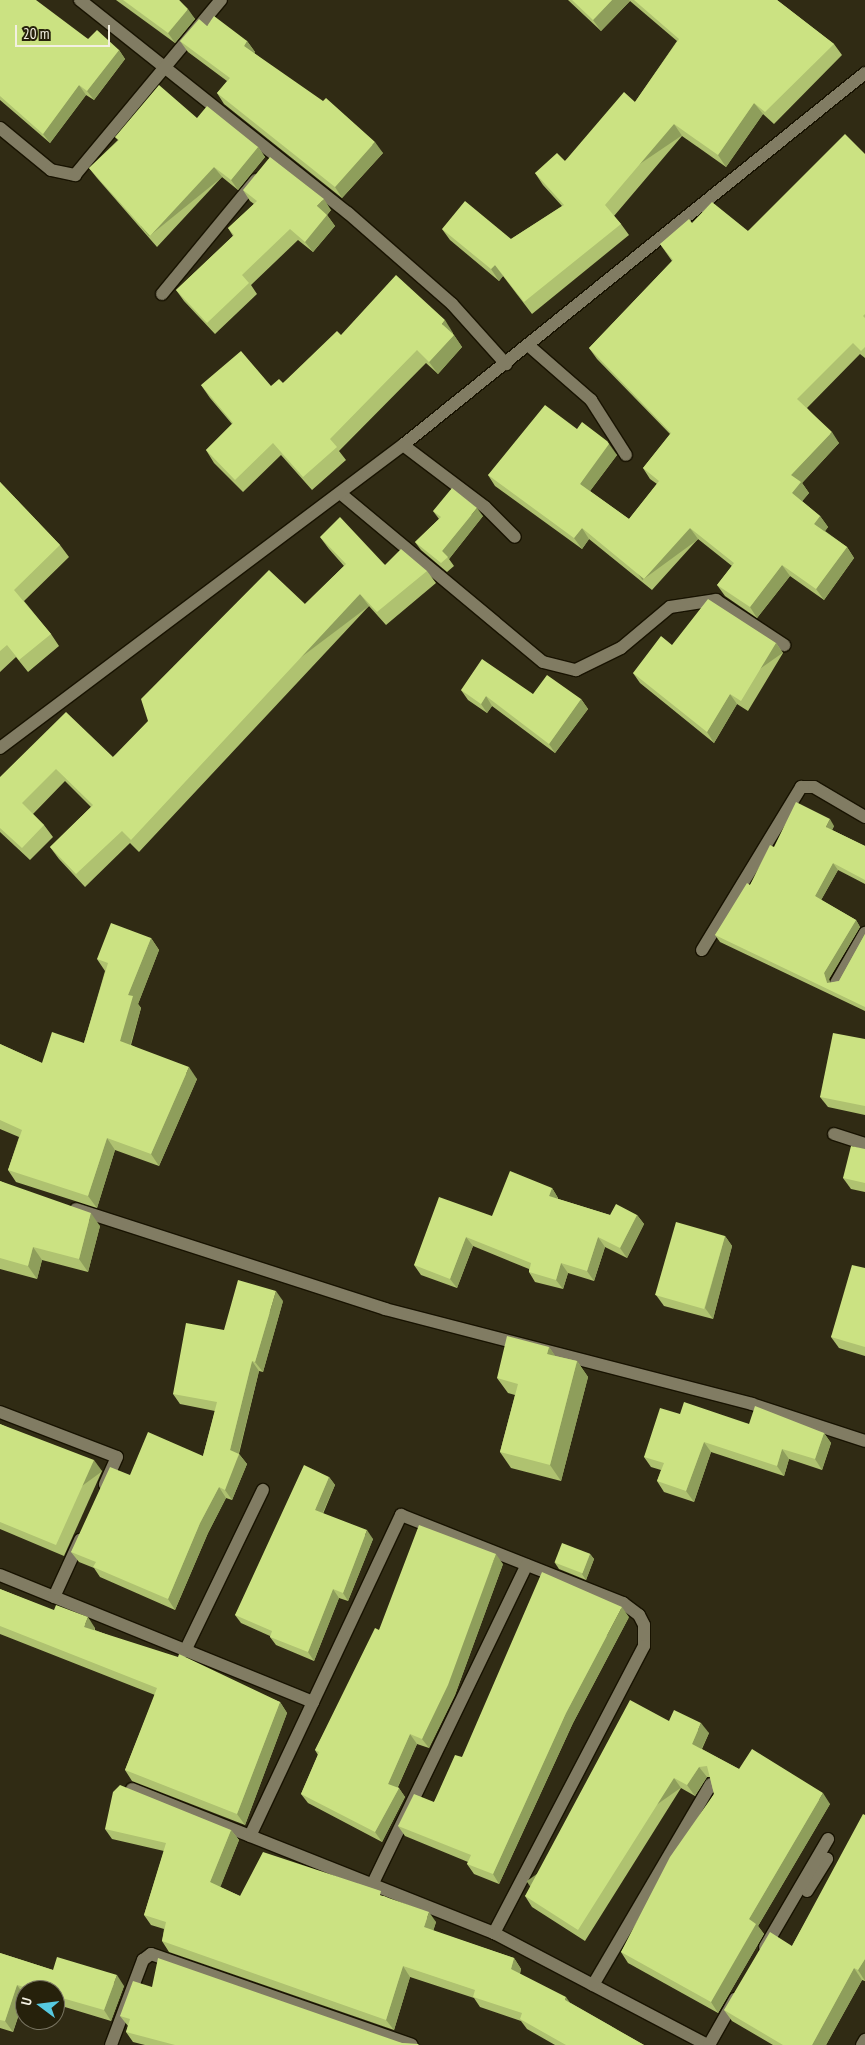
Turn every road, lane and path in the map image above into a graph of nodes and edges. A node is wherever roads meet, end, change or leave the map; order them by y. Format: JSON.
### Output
{"nodes":[{"id":1,"x":80,"y":0,"type":"edge"},
{"id":2,"x":221,"y":0,"type":"edge"},
{"id":3,"x":166,"y":70,"type":"junction"},
{"id":4,"x":865,"y":73,"type":"edge"},
{"id":5,"x":0,"y":128,"type":"edge"},
{"id":6,"x":269,"y":164,"type":"junction"},
{"id":7,"x":162,"y":294,"type":"dead end"},
{"id":8,"x":528,"y":345,"type":"junction"},
{"id":9,"x":506,"y":364,"type":"junction"},
{"id":10,"x":403,"y":445,"type":"junction"},
{"id":11,"x":626,"y":455,"type":"dead end"},
{"id":12,"x":340,"y":493,"type":"junction"},
{"id":13,"x":515,"y":537,"type":"dead end"},
{"id":14,"x":784,"y":645,"type":"dead end"},
{"id":15,"x":0,"y":748,"type":"edge"},
{"id":16,"x":865,"y":817,"type":"edge"},
{"id":17,"x":865,"y":933,"type":"edge"},
{"id":18,"x":702,"y":950,"type":"dead end"},
{"id":19,"x":836,"y":983,"type":"edge"},
{"id":20,"x":834,"y":1134,"type":"dead end"},
{"id":21,"x":865,"y":1144,"type":"edge"},
{"id":22,"x":64,"y":1205,"type":"edge"},
{"id":23,"x":0,"y":1412,"type":"edge"},
{"id":24,"x":865,"y":1441,"type":"edge"},
{"id":25,"x":263,"y":1490,"type":"dead end"},
{"id":26,"x":97,"y":1501,"type":"edge"},
{"id":27,"x":86,"y":1527,"type":"edge"},
{"id":28,"x":527,"y":1565,"type":"junction"},
{"id":29,"x":0,"y":1575,"type":"edge"},
{"id":30,"x":54,"y":1597,"type":"junction"},
{"id":31,"x":185,"y":1651,"type":"junction"},
{"id":32,"x":313,"y":1702,"type":"junction"},
{"id":33,"x":710,"y":1784,"type":"edge"},
{"id":34,"x":132,"y":1789,"type":"edge"},
{"id":35,"x":714,"y":1801,"type":"edge"},
{"id":36,"x":250,"y":1836,"type":"junction"},
{"id":37,"x":828,"y":1838,"type":"dead end"},
{"id":38,"x":827,"y":1859,"type":"dead end"},
{"id":39,"x":373,"y":1882,"type":"junction"},
{"id":40,"x":494,"y":1933,"type":"junction"},
{"id":41,"x":593,"y":1985,"type":"junction"},
{"id":42,"x":865,"y":2040,"type":"edge"},
{"id":43,"x":111,"y":2045,"type":"edge"},
{"id":44,"x":412,"y":2045,"type":"edge"},
{"id":45,"x":707,"y":2045,"type":"edge"},
{"id":46,"x":862,"y":2045,"type":"edge"}],
"edges":[{"from":1,"to":3,"type":"street"},
{"from":2,"to":3,"type":"street"},
{"from":3,"to":5,"type":"street"},
{"from":3,"to":6,"type":"street"},
{"from":4,"to":8,"type":"street"},
{"from":6,"to":7,"type":"street"},
{"from":6,"to":9,"type":"street"},
{"from":8,"to":9,"type":"street"},
{"from":8,"to":11,"type":"street"},
{"from":9,"to":10,"type":"street"},
{"from":10,"to":12,"type":"street"},
{"from":10,"to":13,"type":"street"},
{"from":12,"to":14,"type":"street"},
{"from":12,"to":15,"type":"street"},
{"from":16,"to":18,"type":"street"},
{"from":17,"to":19,"type":"street"},
{"from":20,"to":21,"type":"street"},
{"from":22,"to":24,"type":"street"},
{"from":23,"to":26,"type":"street"},
{"from":25,"to":31,"type":"street"},
{"from":27,"to":30,"type":"street"},
{"from":28,"to":32,"type":"street"},
{"from":28,"to":39,"type":"street"},
{"from":28,"to":40,"type":"street"},
{"from":29,"to":30,"type":"street"},
{"from":30,"to":31,"type":"street"},
{"from":31,"to":32,"type":"street"},
{"from":32,"to":36,"type":"street"},
{"from":33,"to":41,"type":"street"},
{"from":34,"to":36,"type":"street"},
{"from":35,"to":41,"type":"street"},
{"from":36,"to":39,"type":"street"},
{"from":37,"to":38,"type":"street"},
{"from":39,"to":40,"type":"street"},
{"from":40,"to":41,"type":"street"},
{"from":41,"to":45,"type":"street"},
{"from":42,"to":46,"type":"street"},
{"from":43,"to":44,"type":"street"}]}
